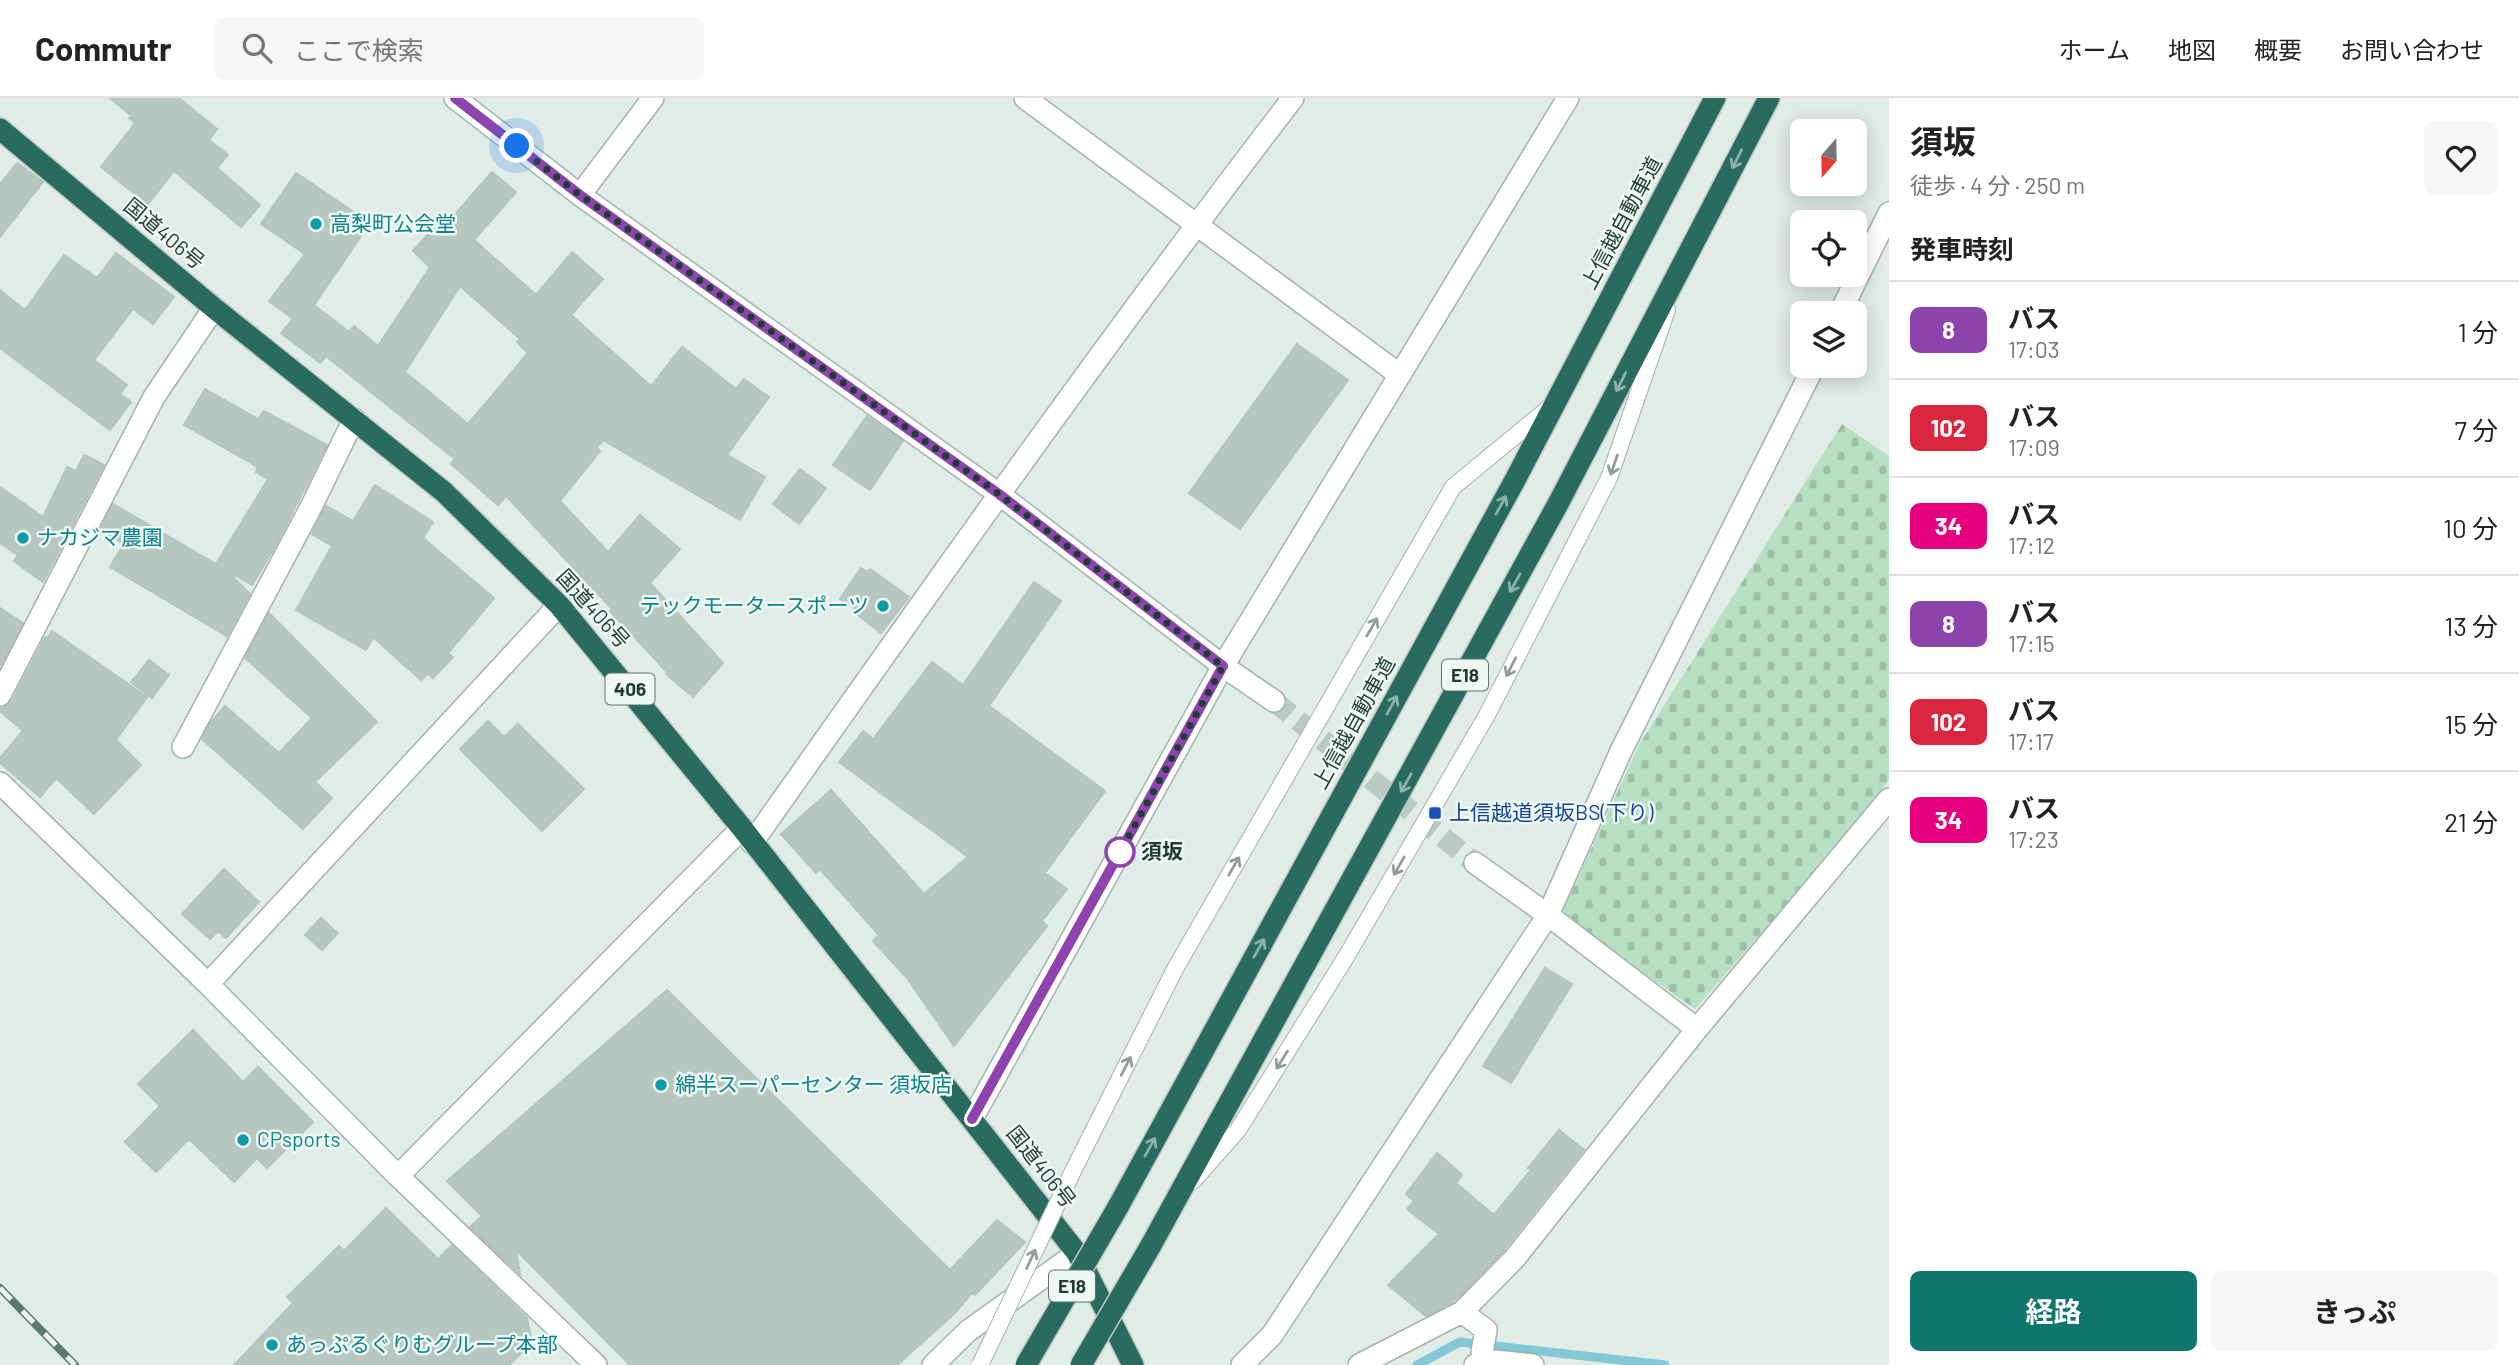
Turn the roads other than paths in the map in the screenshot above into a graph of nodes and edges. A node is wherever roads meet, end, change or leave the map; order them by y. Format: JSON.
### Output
{"nodes":[{"id":1,"x":455,"y":98,"type":"edge"},
{"id":2,"x":653,"y":98,"type":"edge"},
{"id":3,"x":1025,"y":98,"type":"edge"},
{"id":4,"x":1293,"y":98,"type":"edge"},
{"id":5,"x":1568,"y":98,"type":"edge"},
{"id":6,"x":1715,"y":98,"type":"edge"},
{"id":7,"x":1769,"y":98,"type":"edge"},
{"id":8,"x":0,"y":129,"type":"edge"},
{"id":9,"x":580,"y":195,"type":"junction"},
{"id":10,"x":1889,"y":213,"type":"edge"},
{"id":11,"x":1196,"y":224,"type":"junction"},
{"id":12,"x":1684,"y":261,"type":"junction"},
{"id":13,"x":1846,"y":301,"type":"edge"},
{"id":14,"x":214,"y":308,"type":"junction"},
{"id":15,"x":1400,"y":375,"type":"junction"},
{"id":16,"x":1808,"y":378,"type":"edge"},
{"id":17,"x":1555,"y":403,"type":"junction"},
{"id":18,"x":355,"y":419,"type":"junction"},
{"id":19,"x":999,"y":494,"type":"junction"},
{"id":20,"x":559,"y":605,"type":"junction"},
{"id":21,"x":1223,"y":666,"type":"junction"},
{"id":22,"x":0,"y":695,"type":"edge"},
{"id":23,"x":1274,"y":701,"type":"tunnel mouth"},
{"id":24,"x":183,"y":747,"type":"dead end"},
{"id":25,"x":0,"y":783,"type":"edge"},
{"id":26,"x":1889,"y":799,"type":"edge"},
{"id":27,"x":747,"y":835,"type":"junction"},
{"id":28,"x":1475,"y":863,"type":"tunnel mouth"},
{"id":29,"x":1548,"y":915,"type":"junction"},
{"id":30,"x":208,"y":984,"type":"junction"},
{"id":31,"x":1697,"y":1029,"type":"junction"},
{"id":32,"x":972,"y":1119,"type":"junction"},
{"id":33,"x":398,"y":1176,"type":"junction"},
{"id":34,"x":1176,"y":1200,"type":"junction"},
{"id":35,"x":1077,"y":1254,"type":"junction"},
{"id":36,"x":1462,"y":1312,"type":"junction"},
{"id":37,"x":1482,"y":1356,"type":"edge"},
{"id":38,"x":596,"y":1365,"type":"edge"},
{"id":39,"x":933,"y":1365,"type":"edge"},
{"id":40,"x":980,"y":1365,"type":"edge"},
{"id":41,"x":1026,"y":1365,"type":"edge"},
{"id":42,"x":1082,"y":1365,"type":"edge"},
{"id":43,"x":1133,"y":1365,"type":"edge"},
{"id":44,"x":1242,"y":1365,"type":"edge"},
{"id":45,"x":1359,"y":1365,"type":"edge"},
{"id":46,"x":1533,"y":1365,"type":"edge"}],
"edges":[{"from":1,"to":9,"type":"street"},
{"from":2,"to":9,"type":"street"},
{"from":3,"to":11,"type":"street"},
{"from":4,"to":11,"type":"street"},
{"from":5,"to":15,"type":"street"},
{"from":6,"to":17,"type":"highway","name":"上信越自動車道","number":"E18"},
{"from":7,"to":12,"type":"highway","number":"E18","one_way":true},
{"from":8,"to":14,"type":"highway","name":"国道406号","number":"406"},
{"from":9,"to":19,"type":"street"},
{"from":10,"to":13,"type":"street"},
{"from":11,"to":15,"type":"street"},
{"from":11,"to":19,"type":"street"},
{"from":12,"to":34,"type":"highway","number":"E18","one_way":true},
{"from":12,"to":34,"type":"lane","one_way":true},
{"from":14,"to":18,"type":"highway","name":"国道406号","number":"406"},
{"from":14,"to":22,"type":"street"},
{"from":15,"to":21,"type":"street"},
{"from":16,"to":29,"type":"street"},
{"from":40,"to":17,"type":"lane","one_way":true,"bridge":true},
{"from":41,"to":17,"type":"highway","name":"上信越自動車道","number":"E18","one_way":true,"bridge":true},
{"from":18,"to":20,"type":"highway","name":"国道406号","number":"406"},
{"from":18,"to":24,"type":"street"},
{"from":19,"to":21,"type":"street"},
{"from":19,"to":27,"type":"street"},
{"from":20,"to":27,"type":"highway","name":"国道406号","number":"406"},
{"from":20,"to":30,"type":"street"},
{"from":21,"to":23,"type":"street"},
{"from":21,"to":32,"type":"street"},
{"from":25,"to":30,"type":"street"},
{"from":26,"to":31,"type":"street"},
{"from":27,"to":32,"type":"highway","name":"国道406号","number":"406"},
{"from":27,"to":33,"type":"street"},
{"from":28,"to":29,"type":"street"},
{"from":29,"to":31,"type":"street"},
{"from":29,"to":44,"type":"street"},
{"from":30,"to":33,"type":"street"},
{"from":31,"to":36,"type":"street"},
{"from":32,"to":35,"type":"highway","name":"国道406号","number":"406"},
{"from":33,"to":38,"type":"street"},
{"from":34,"to":42,"type":"highway","number":"E18","bridge":true},
{"from":35,"to":39,"type":"street"},
{"from":35,"to":43,"type":"highway","name":"国道406号","number":"406"},
{"from":36,"to":37,"type":"street"},
{"from":36,"to":45,"type":"street"},
{"from":37,"to":46,"type":"street"}]}
